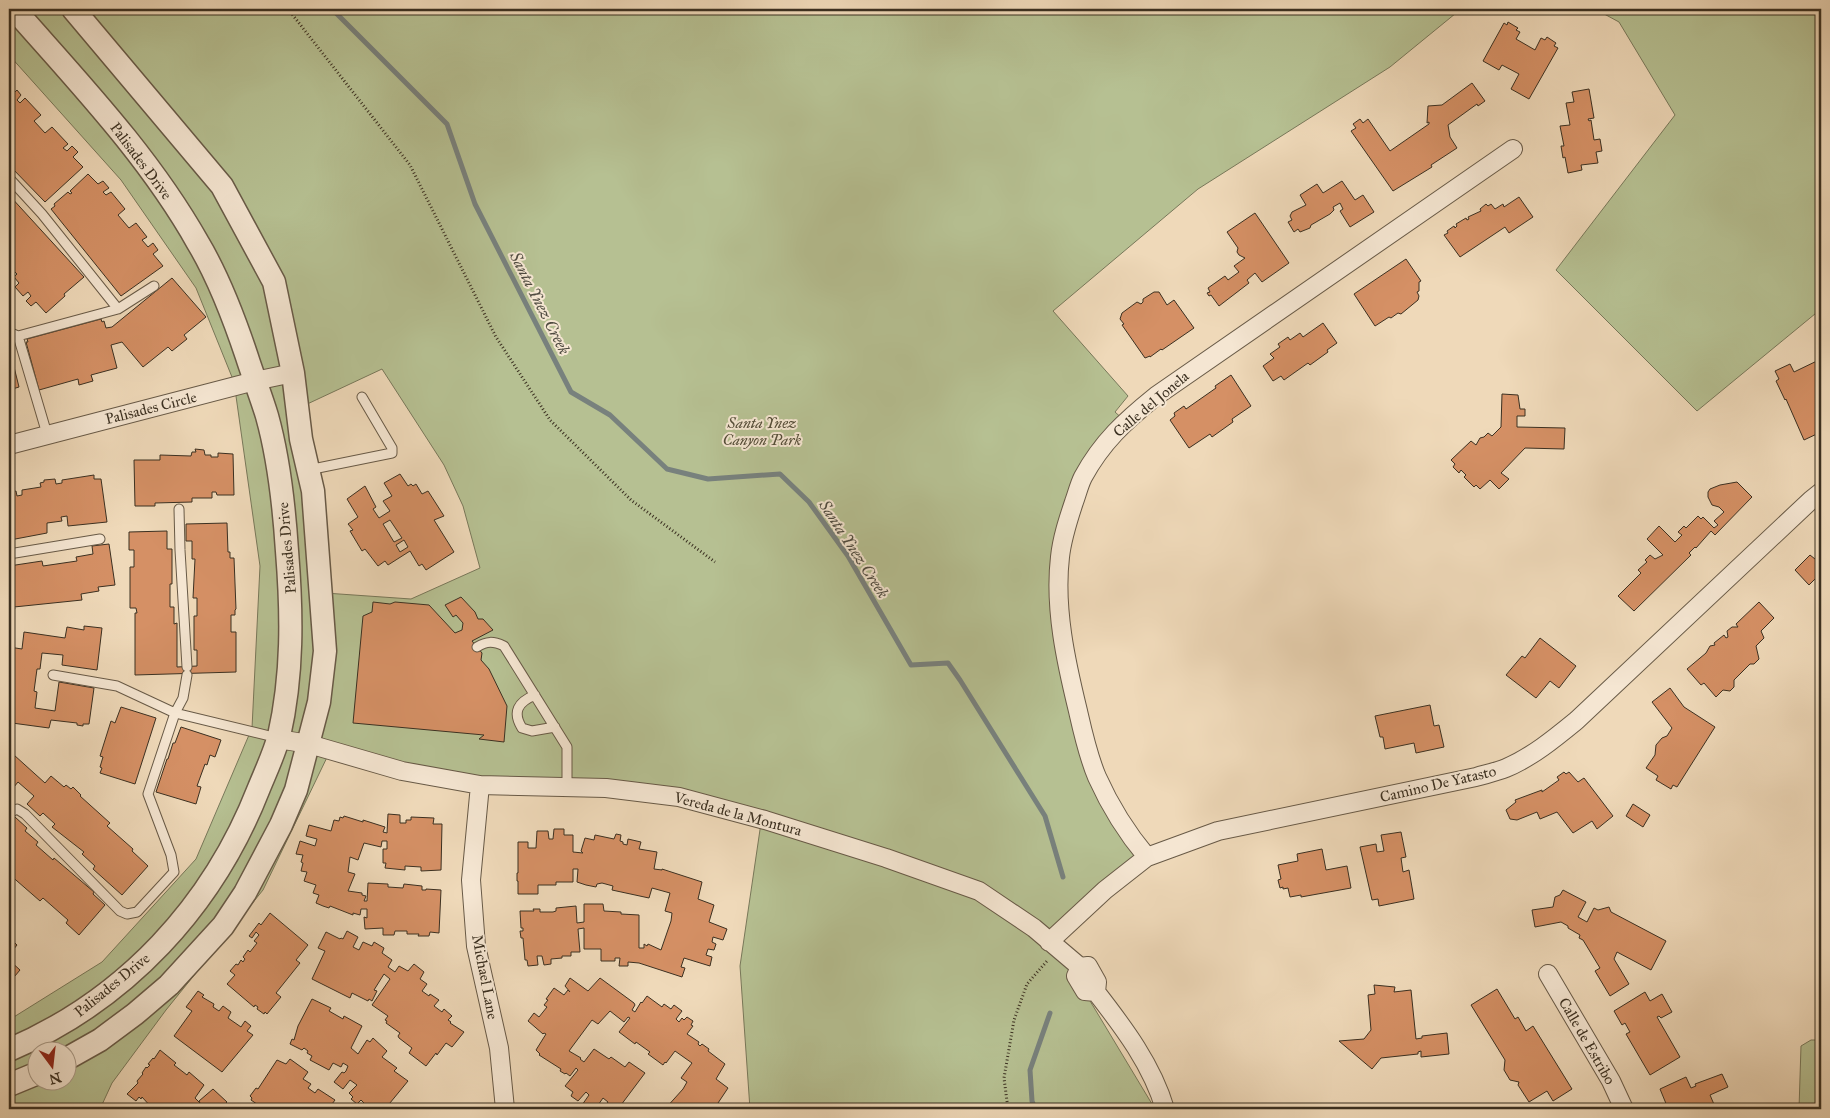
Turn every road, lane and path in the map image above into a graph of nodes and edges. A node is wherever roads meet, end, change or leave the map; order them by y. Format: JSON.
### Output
{"nodes":[{"id":1,"x":14,"y":9,"type":"edge"},
{"id":2,"x":73,"y":9,"type":"edge"},
{"id":3,"x":288,"y":9,"type":"edge"},
{"id":4,"x":1513,"y":149,"type":"dead end"},
{"id":5,"x":9,"y":178,"type":"edge"},
{"id":6,"x":154,"y":286,"type":"dead end"},
{"id":7,"x":118,"y":308,"type":"junction"},
{"id":8,"x":9,"y":332,"type":"edge"},
{"id":9,"x":18,"y":336,"type":"junction"},
{"id":10,"x":293,"y":373,"type":"junction"},
{"id":11,"x":255,"y":381,"type":"junction"},
{"id":12,"x":362,"y":397,"type":"dead end"},
{"id":13,"x":47,"y":434,"type":"junction"},
{"id":14,"x":9,"y":444,"type":"edge"},
{"id":15,"x":307,"y":470,"type":"junction"},
{"id":16,"x":1821,"y":492,"type":"edge"},
{"id":17,"x":179,"y":509,"type":"dead end"},
{"id":18,"x":100,"y":539,"type":"dead end"},
{"id":19,"x":9,"y":554,"type":"edge"},
{"id":20,"x":714,"y":562,"type":"dead end"},
{"id":21,"x":477,"y":647,"type":"dead end"},
{"id":22,"x":53,"y":675,"type":"dead end"},
{"id":23,"x":535,"y":695,"type":"junction"},
{"id":24,"x":174,"y":713,"type":"junction"},
{"id":25,"x":555,"y":727,"type":"junction"},
{"id":26,"x":278,"y":738,"type":"junction"},
{"id":27,"x":309,"y":744,"type":"junction"},
{"id":28,"x":480,"y":785,"type":"junction"},
{"id":29,"x":567,"y":787,"type":"junction"},
{"id":30,"x":9,"y":812,"type":"edge"},
{"id":31,"x":1147,"y":857,"type":"junction"},
{"id":32,"x":1049,"y":942,"type":"junction"},
{"id":33,"x":1040,"y":969,"type":"dead end"},
{"id":34,"x":1548,"y":974,"type":"dead end"},
{"id":35,"x":9,"y":1050,"type":"edge"},
{"id":36,"x":78,"y":1052,"type":"edge"},
{"id":37,"x":28,"y":1077,"type":"edge"},
{"id":38,"x":9,"y":1085,"type":"edge"},
{"id":39,"x":505,"y":1109,"type":"edge"},
{"id":40,"x":1008,"y":1109,"type":"edge"},
{"id":41,"x":1165,"y":1109,"type":"edge"},
{"id":42,"x":1624,"y":1109,"type":"edge"}],
"edges":[{"from":1,"to":11,"type":"street","name":"Palisades Drive"},
{"from":2,"to":10,"type":"street","name":"Palisades Drive"},
{"from":3,"to":20,"type":"path"},
{"from":4,"to":31,"type":"street","name":"Calle del Jonela"},
{"from":5,"to":7,"type":"lane"},
{"from":6,"to":7,"type":"lane"},
{"from":7,"to":9,"type":"lane"},
{"from":8,"to":9,"type":"lane"},
{"from":9,"to":13,"type":"lane"},
{"from":10,"to":11,"type":"street","name":"Palisades Circle"},
{"from":10,"to":15,"type":"street","name":"Palisades Drive"},
{"from":11,"to":13,"type":"street","name":"Palisades Circle"},
{"from":11,"to":26,"type":"street","name":"Palisades Drive"},
{"from":12,"to":15,"type":"lane"},
{"from":13,"to":14,"type":"street","name":"Palisades Circle"},
{"from":15,"to":27,"type":"street","name":"Palisades Drive"},
{"from":16,"to":31,"type":"street","name":"Camino De Yatasto"},
{"from":17,"to":24,"type":"lane"},
{"from":18,"to":19,"type":"lane"},
{"from":21,"to":23,"type":"lane"},
{"from":22,"to":24,"type":"lane"},
{"from":23,"to":25,"type":"lane"},
{"from":23,"to":25,"type":"lane"},
{"from":24,"to":26,"type":"lane"},
{"from":24,"to":30,"type":"lane"},
{"from":25,"to":29,"type":"lane"},
{"from":26,"to":27,"type":"street","name":"Vereda de la Montura"},
{"from":26,"to":35,"type":"street","name":"Palisades Drive"},
{"from":27,"to":28,"type":"street","name":"Vereda de la Montura"},
{"from":27,"to":36,"type":"street","name":"Palisades Drive"},
{"from":28,"to":29,"type":"street","name":"Vereda de la Montura"},
{"from":28,"to":39,"type":"street","name":"Michael Lane"},
{"from":29,"to":32,"type":"street","name":"Vereda de la Montura"},
{"from":31,"to":32,"type":"street","name":"Camino De Yatasto"},
{"from":32,"to":41,"type":"street","name":"Vereda de la Montura"},
{"from":33,"to":40,"type":"path"},
{"from":34,"to":42,"type":"street","name":"Calle de Estribo"},
{"from":37,"to":38,"type":"street"}]}
